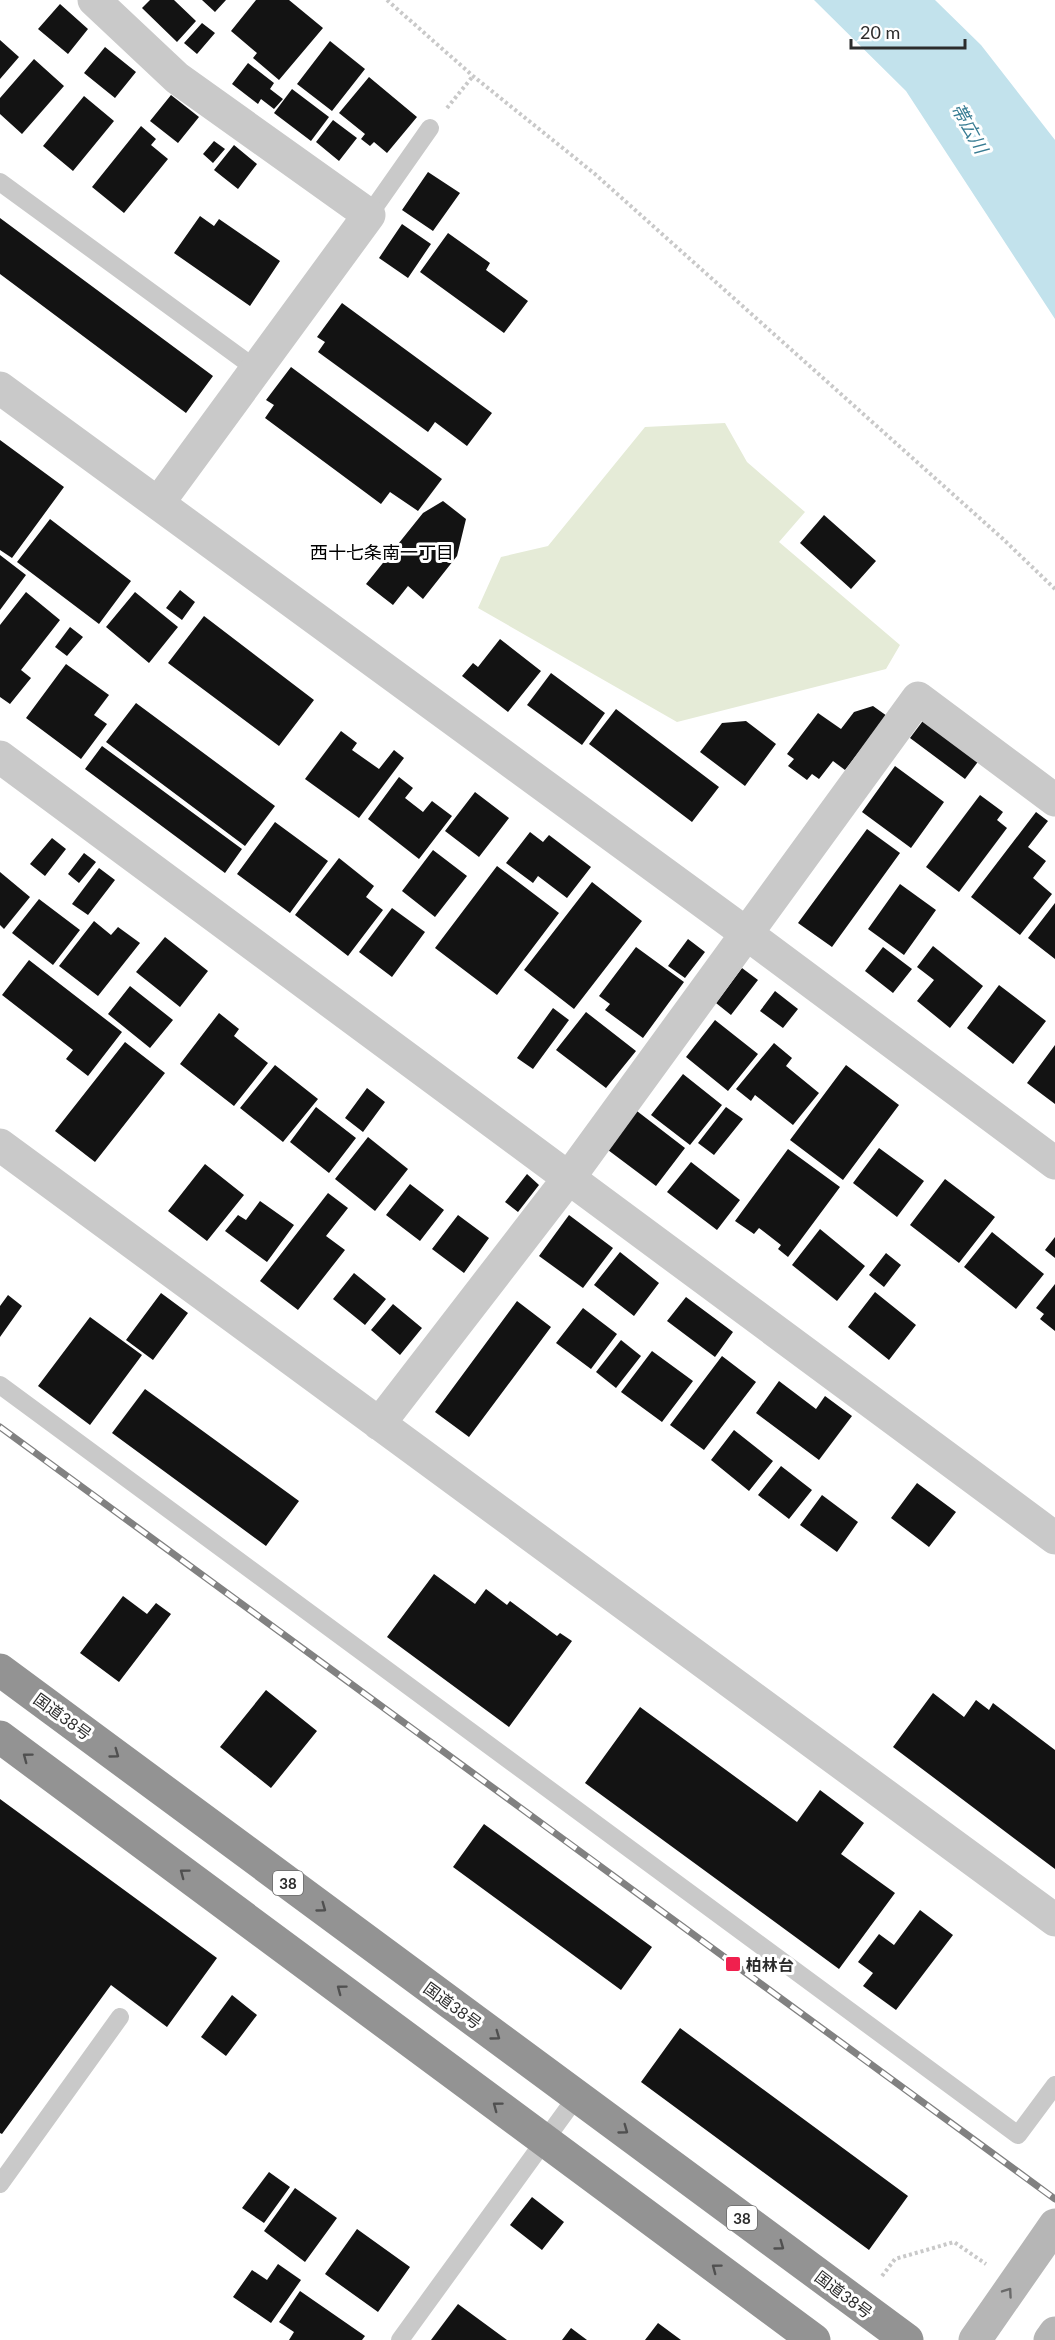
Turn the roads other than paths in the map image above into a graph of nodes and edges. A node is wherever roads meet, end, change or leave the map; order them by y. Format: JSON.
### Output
{"nodes":[{"id":1,"x":94,"y":0,"type":"edge"},
{"id":2,"x":430,"y":128,"type":"road end"},
{"id":3,"x":0,"y":182,"type":"edge"},
{"id":4,"x":369,"y":215,"type":"junction"},
{"id":5,"x":256,"y":369,"type":"junction"},
{"id":6,"x":0,"y":388,"type":"edge"},
{"id":7,"x":159,"y":502,"type":"junction"},
{"id":8,"x":0,"y":757,"type":"edge"},
{"id":9,"x":1055,"y":801,"type":"edge"},
{"id":10,"x":747,"y":934,"type":"junction"},
{"id":11,"x":0,"y":1145,"type":"edge"},
{"id":12,"x":1055,"y":1163,"type":"edge"},
{"id":13,"x":568,"y":1179,"type":"junction"},
{"id":14,"x":0,"y":1385,"type":"edge"},
{"id":15,"x":379,"y":1424,"type":"junction"},
{"id":16,"x":1055,"y":1538,"type":"edge"},
{"id":17,"x":0,"y":1670,"type":"edge"},
{"id":18,"x":0,"y":1737,"type":"edge"},
{"id":19,"x":1055,"y":1920,"type":"edge"},
{"id":20,"x":120,"y":2017,"type":"dead end"},
{"id":21,"x":1055,"y":2085,"type":"edge"},
{"id":22,"x":576,"y":2096,"type":"junction"},
{"id":23,"x":544,"y":2140,"type":"junction"},
{"id":24,"x":0,"y":2184,"type":"edge"},
{"id":25,"x":1055,"y":2225,"type":"edge"},
{"id":26,"x":1055,"y":2333,"type":"edge"},
{"id":27,"x":400,"y":2340,"type":"edge"},
{"id":28,"x":814,"y":2340,"type":"edge"},
{"id":29,"x":907,"y":2340,"type":"edge"},
{"id":30,"x":975,"y":2340,"type":"edge"},
{"id":31,"x":1050,"y":2340,"type":"edge"}],
"edges":[{"from":1,"to":4,"type":"street"},
{"from":2,"to":4,"type":"lane"},
{"from":3,"to":5,"type":"lane"},
{"from":4,"to":5,"type":"street"},
{"from":5,"to":7,"type":"street"},
{"from":6,"to":7,"type":"street"},
{"from":7,"to":10,"type":"street"},
{"from":8,"to":13,"type":"street"},
{"from":9,"to":10,"type":"street"},
{"from":10,"to":12,"type":"street"},
{"from":10,"to":13,"type":"street"},
{"from":11,"to":15,"type":"street"},
{"from":13,"to":15,"type":"street"},
{"from":13,"to":16,"type":"street"},
{"from":14,"to":21,"type":"lane"},
{"from":15,"to":19,"type":"street"},
{"from":17,"to":22,"type":"highway","name":"国道38号","number":"38","one_way":true},
{"from":23,"to":18,"type":"highway","one_way":true},
{"from":20,"to":24,"type":"lane"},
{"from":22,"to":23,"type":"lane"},
{"from":22,"to":29,"type":"highway","name":"国道38号","number":"38","one_way":true},
{"from":23,"to":27,"type":"lane"},
{"from":28,"to":23,"type":"highway","one_way":true},
{"from":30,"to":25,"type":"main road","one_way":true},
{"from":26,"to":31,"type":"main road"}]}
